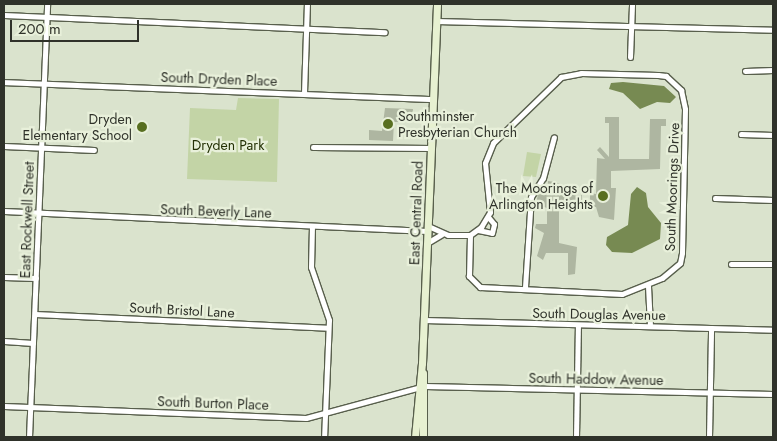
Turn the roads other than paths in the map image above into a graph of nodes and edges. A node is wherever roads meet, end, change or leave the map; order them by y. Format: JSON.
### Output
{"nodes":[{"id":1,"x":47,"y":4,"type":"edge"},
{"id":2,"x":308,"y":4,"type":"edge"},
{"id":3,"x":437,"y":4,"type":"edge"},
{"id":4,"x":632,"y":4,"type":"edge"},
{"id":5,"x":4,"y":15,"type":"edge"},
{"id":6,"x":46,"y":17,"type":"junction"},
{"id":7,"x":436,"y":21,"type":"junction"},
{"id":8,"x":631,"y":26,"type":"junction"},
{"id":9,"x":306,"y":29,"type":"junction"},
{"id":10,"x":773,"y":30,"type":"edge"},
{"id":11,"x":385,"y":32,"type":"dead end"},
{"id":12,"x":630,"y":57,"type":"dead end"},
{"id":13,"x":773,"y":70,"type":"edge"},
{"id":14,"x":745,"y":71,"type":"dead end"},
{"id":15,"x":4,"y":82,"type":"edge"},
{"id":16,"x":44,"y":84,"type":"junction"},
{"id":17,"x":304,"y":93,"type":"junction"},
{"id":18,"x":433,"y":100,"type":"junction"},
{"id":19,"x":741,"y":134,"type":"dead end"},
{"id":20,"x":773,"y":134,"type":"edge"},
{"id":21,"x":554,"y":137,"type":"dead end"},
{"id":22,"x":4,"y":146,"type":"edge"},
{"id":23,"x":42,"y":147,"type":"junction"},
{"id":24,"x":313,"y":147,"type":"dead end"},
{"id":25,"x":431,"y":148,"type":"junction"},
{"id":26,"x":94,"y":150,"type":"dead end"},
{"id":27,"x":715,"y":198,"type":"dead end"},
{"id":28,"x":773,"y":200,"type":"edge"},
{"id":29,"x":4,"y":211,"type":"edge"},
{"id":30,"x":39,"y":213,"type":"junction"},
{"id":31,"x":489,"y":218,"type":"junction"},
{"id":32,"x":312,"y":226,"type":"junction"},
{"id":33,"x":428,"y":228,"type":"junction"},
{"id":34,"x":478,"y":230,"type":"junction"},
{"id":35,"x":442,"y":234,"type":"junction"},
{"id":36,"x":470,"y":235,"type":"junction"},
{"id":37,"x":427,"y":243,"type":"junction"},
{"id":38,"x":731,"y":264,"type":"dead end"},
{"id":39,"x":773,"y":264,"type":"edge"},
{"id":40,"x":4,"y":277,"type":"edge"},
{"id":41,"x":36,"y":278,"type":"junction"},
{"id":42,"x":648,"y":286,"type":"junction"},
{"id":43,"x":526,"y":287,"type":"junction"},
{"id":44,"x":35,"y":314,"type":"junction"},
{"id":45,"x":424,"y":320,"type":"junction"},
{"id":46,"x":578,"y":325,"type":"junction"},
{"id":47,"x":650,"y":326,"type":"junction"},
{"id":48,"x":328,"y":328,"type":"junction"},
{"id":49,"x":711,"y":328,"type":"junction"},
{"id":50,"x":773,"y":330,"type":"edge"},
{"id":51,"x":4,"y":341,"type":"edge"},
{"id":52,"x":34,"y":343,"type":"junction"},
{"id":53,"x":421,"y":387,"type":"junction"},
{"id":54,"x":577,"y":390,"type":"junction"},
{"id":55,"x":710,"y":392,"type":"junction"},
{"id":56,"x":773,"y":394,"type":"edge"},
{"id":57,"x":4,"y":406,"type":"edge"},
{"id":58,"x":31,"y":407,"type":"junction"},
{"id":59,"x":324,"y":415,"type":"junction"},
{"id":60,"x":29,"y":437,"type":"edge"},
{"id":61,"x":324,"y":437,"type":"edge"},
{"id":62,"x":415,"y":437,"type":"edge"},
{"id":63,"x":423,"y":437,"type":"edge"},
{"id":64,"x":576,"y":437,"type":"edge"},
{"id":65,"x":709,"y":437,"type":"edge"}],
"edges":[{"from":1,"to":6,"type":"street","name":"East Rockwell Street"},
{"from":2,"to":9,"type":"street"},
{"from":3,"to":7,"type":"main road","name":"East Central Road"},
{"from":4,"to":8,"type":"street"},
{"from":5,"to":6,"type":"street"},
{"from":6,"to":9,"type":"street"},
{"from":6,"to":16,"type":"street","name":"East Rockwell Street"},
{"from":7,"to":8,"type":"street"},
{"from":7,"to":18,"type":"main road","name":"East Central Road"},
{"from":8,"to":10,"type":"street"},
{"from":8,"to":12,"type":"street"},
{"from":9,"to":11,"type":"street"},
{"from":9,"to":17,"type":"street"},
{"from":13,"to":14,"type":"street"},
{"from":15,"to":16,"type":"street","name":"South Dryden Place"},
{"from":16,"to":17,"type":"street","name":"South Dryden Place"},
{"from":16,"to":23,"type":"street","name":"East Rockwell Street"},
{"from":17,"to":18,"type":"street","name":"South Dryden Place"},
{"from":18,"to":25,"type":"main road","name":"East Central Road"},
{"from":19,"to":20,"type":"street"},
{"from":21,"to":43,"type":"street"},
{"from":22,"to":23,"type":"street"},
{"from":23,"to":26,"type":"street"},
{"from":23,"to":30,"type":"street","name":"East Rockwell Street"},
{"from":24,"to":25,"type":"street"},
{"from":25,"to":33,"type":"main road","name":"East Central Road"},
{"from":27,"to":28,"type":"street"},
{"from":29,"to":30,"type":"street","name":"South Beverly Lane"},
{"from":30,"to":32,"type":"street","name":"South Beverly Lane"},
{"from":30,"to":41,"type":"street","name":"East Rockwell Street"},
{"from":31,"to":34,"type":"street"},
{"from":31,"to":34,"type":"street"},
{"from":31,"to":42,"type":"street","name":"South Moorings Drive"},
{"from":32,"to":33,"type":"street","name":"South Beverly Lane"},
{"from":32,"to":48,"type":"street"},
{"from":33,"to":35,"type":"street"},
{"from":33,"to":37,"type":"main road","name":"East Central Road"},
{"from":34,"to":36,"type":"street"},
{"from":35,"to":36,"type":"street"},
{"from":35,"to":37,"type":"street"},
{"from":36,"to":43,"type":"street","name":"South Moorings Drive"},
{"from":37,"to":45,"type":"main road","name":"East Central Road"},
{"from":38,"to":39,"type":"street"},
{"from":40,"to":41,"type":"street"},
{"from":41,"to":44,"type":"street","name":"East Rockwell Street"},
{"from":42,"to":43,"type":"street","name":"South Moorings Drive"},
{"from":42,"to":47,"type":"street"},
{"from":44,"to":48,"type":"street","name":"South Bristol Lane"},
{"from":44,"to":52,"type":"street","name":"East Rockwell Street"},
{"from":45,"to":46,"type":"street","name":"South Douglas Avenue"},
{"from":45,"to":53,"type":"main road","name":"East Central Road"},
{"from":46,"to":47,"type":"street","name":"South Douglas Avenue"},
{"from":46,"to":54,"type":"street"},
{"from":47,"to":49,"type":"street","name":"South Douglas Avenue"},
{"from":48,"to":59,"type":"street"},
{"from":49,"to":50,"type":"street","name":"South Douglas Avenue"},
{"from":49,"to":55,"type":"street"},
{"from":51,"to":52,"type":"street"},
{"from":52,"to":58,"type":"street","name":"East Rockwell Street"},
{"from":53,"to":54,"type":"street","name":"South Haddow Avenue"},
{"from":53,"to":59,"type":"street","name":"South Burton Place"},
{"from":53,"to":62,"type":"main road","name":"East Central Road"},
{"from":53,"to":63,"type":"main road","name":"East Central Road"},
{"from":54,"to":55,"type":"street","name":"South Haddow Avenue"},
{"from":54,"to":64,"type":"street"},
{"from":55,"to":56,"type":"street","name":"South Haddow Avenue"},
{"from":55,"to":65,"type":"street"},
{"from":57,"to":58,"type":"street","name":"South Burton Place"},
{"from":58,"to":59,"type":"street","name":"South Burton Place"},
{"from":58,"to":60,"type":"street","name":"East Rockwell Street"},
{"from":59,"to":61,"type":"street"}]}
